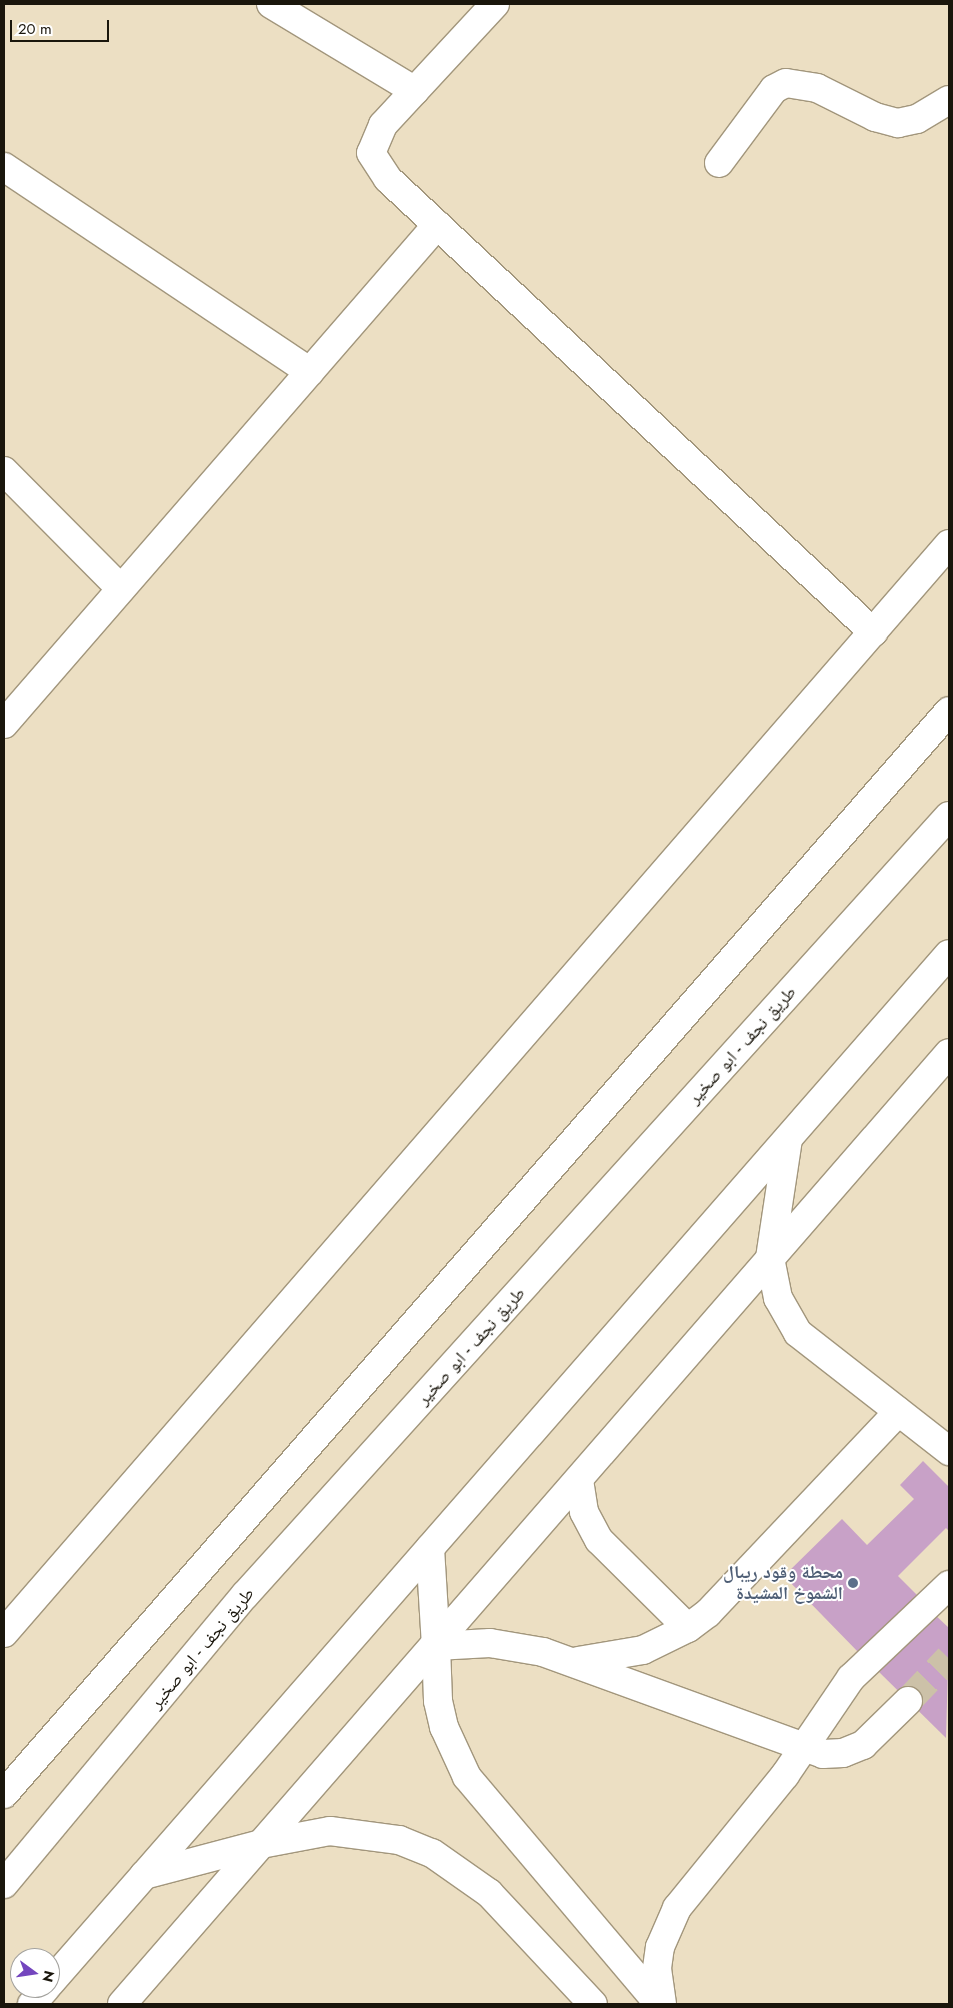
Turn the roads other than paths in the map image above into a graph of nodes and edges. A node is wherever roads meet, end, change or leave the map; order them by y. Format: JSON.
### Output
{"nodes":[{"id":1,"x":271,"y":4,"type":"edge"},
{"id":2,"x":495,"y":4,"type":"edge"},
{"id":3,"x":415,"y":91,"type":"junction"},
{"id":4,"x":949,"y":100,"type":"edge"},
{"id":5,"x":719,"y":162,"type":"dead end"},
{"id":6,"x":4,"y":168,"type":"edge"},
{"id":7,"x":437,"y":225,"type":"junction"},
{"id":8,"x":310,"y":372,"type":"junction"},
{"id":9,"x":4,"y":470,"type":"edge"},
{"id":10,"x":949,"y":544,"type":"edge"},
{"id":11,"x":121,"y":589,"type":"junction"},
{"id":12,"x":873,"y":632,"type":"junction"},
{"id":13,"x":949,"y":711,"type":"edge"},
{"id":14,"x":4,"y":724,"type":"edge"},
{"id":15,"x":949,"y":816,"type":"edge"},
{"id":16,"x":949,"y":954,"type":"edge"},
{"id":17,"x":949,"y":1053,"type":"edge"},
{"id":18,"x":788,"y":1139,"type":"junction"},
{"id":19,"x":770,"y":1258,"type":"junction"},
{"id":20,"x":898,"y":1412,"type":"junction"},
{"id":21,"x":949,"y":1451,"type":"edge"},
{"id":22,"x":579,"y":1480,"type":"junction"},
{"id":23,"x":430,"y":1548,"type":"junction"},
{"id":24,"x":949,"y":1585,"type":"edge"},
{"id":25,"x":688,"y":1628,"type":"junction"},
{"id":26,"x":4,"y":1633,"type":"edge"},
{"id":27,"x":436,"y":1646,"type":"junction"},
{"id":28,"x":568,"y":1661,"type":"junction"},
{"id":29,"x":908,"y":1701,"type":"tunnel mouth"},
{"id":30,"x":802,"y":1748,"type":"junction"},
{"id":31,"x":4,"y":1794,"type":"edge"},
{"id":32,"x":261,"y":1844,"type":"junction"},
{"id":33,"x":144,"y":1876,"type":"junction"},
{"id":34,"x":4,"y":1884,"type":"edge"},
{"id":35,"x":60,"y":1972,"type":"edge"},
{"id":36,"x":122,"y":2004,"type":"edge"},
{"id":37,"x":593,"y":2004,"type":"edge"},
{"id":38,"x":660,"y":2004,"type":"edge"}],
"edges":[{"from":1,"to":3,"type":"main road"},
{"from":2,"to":3,"type":"main road"},
{"from":3,"to":7,"type":"main road"},
{"from":4,"to":5,"type":"main road"},
{"from":6,"to":8,"type":"main road"},
{"from":7,"to":8,"type":"main road"},
{"from":7,"to":12,"type":"main road"},
{"from":8,"to":11,"type":"main road"},
{"from":9,"to":11,"type":"main road"},
{"from":10,"to":12,"type":"main road"},
{"from":11,"to":14,"type":"main road"},
{"from":12,"to":26,"type":"main road"},
{"from":13,"to":31,"type":"main road"},
{"from":15,"to":34,"type":"main road","name":"طريق نجف - ابو صخير"},
{"from":16,"to":18,"type":"main road"},
{"from":17,"to":19,"type":"main road"},
{"from":18,"to":19,"type":"main road"},
{"from":18,"to":23,"type":"main road"},
{"from":19,"to":20,"type":"main road"},
{"from":19,"to":22,"type":"main road"},
{"from":20,"to":21,"type":"main road"},
{"from":20,"to":25,"type":"main road"},
{"from":22,"to":25,"type":"main road"},
{"from":22,"to":27,"type":"main road"},
{"from":23,"to":27,"type":"main road"},
{"from":23,"to":33,"type":"main road"},
{"from":24,"to":30,"type":"main road"},
{"from":25,"to":28,"type":"main road"},
{"from":27,"to":28,"type":"main road"},
{"from":27,"to":32,"type":"main road"},
{"from":27,"to":38,"type":"main road"},
{"from":28,"to":30,"type":"main road"},
{"from":29,"to":30,"type":"main road"},
{"from":30,"to":38,"type":"main road"},
{"from":32,"to":33,"type":"main road"},
{"from":32,"to":36,"type":"main road"},
{"from":32,"to":37,"type":"main road"},
{"from":33,"to":35,"type":"main road"}]}
